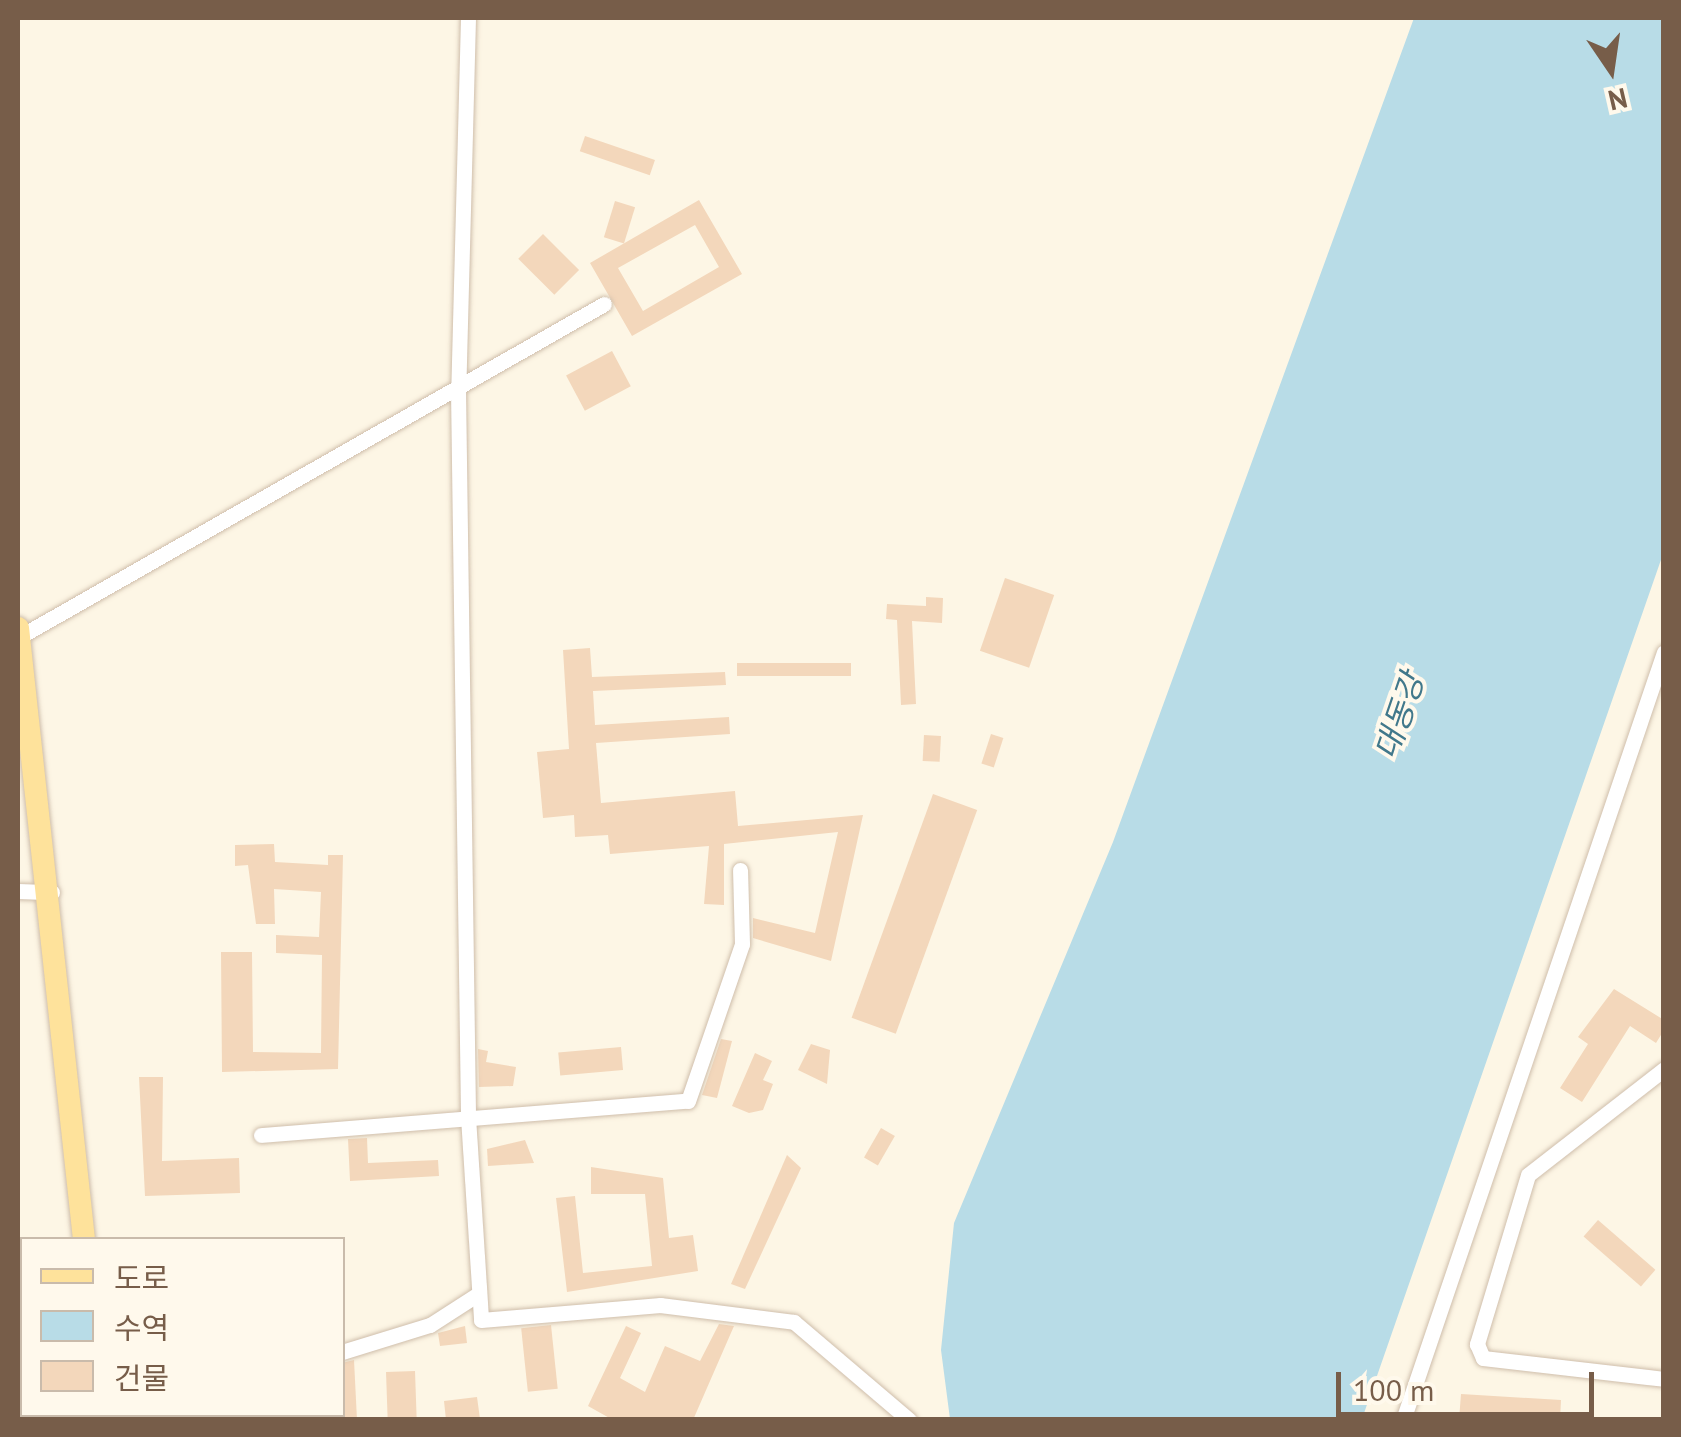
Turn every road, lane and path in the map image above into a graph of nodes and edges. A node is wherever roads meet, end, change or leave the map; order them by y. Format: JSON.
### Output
{"nodes":[{"id":1,"x":468,"y":18,"type":"edge"},
{"id":2,"x":604,"y":304,"type":"dead end"},
{"id":3,"x":458,"y":389,"type":"junction"},
{"id":4,"x":18,"y":628,"type":"edge"},
{"id":5,"x":19,"y":637,"type":"edge"},
{"id":6,"x":1664,"y":652,"type":"edge"},
{"id":7,"x":740,"y":870,"type":"dead end"},
{"id":8,"x":18,"y":892,"type":"edge"},
{"id":9,"x":52,"y":892,"type":"junction"},
{"id":10,"x":1664,"y":1069,"type":"edge"},
{"id":11,"x":468,"y":1117,"type":"junction"},
{"id":12,"x":261,"y":1135,"type":"dead end"},
{"id":13,"x":84,"y":1237,"type":"edge"},
{"id":14,"x":474,"y":1296,"type":"junction"},
{"id":15,"x":345,"y":1351,"type":"edge"},
{"id":16,"x":1664,"y":1380,"type":"edge"},
{"id":17,"x":909,"y":1420,"type":"edge"},
{"id":18,"x":1402,"y":1420,"type":"edge"}],
"edges":[{"from":1,"to":3,"type":"street"},
{"from":2,"to":3,"type":"street"},
{"from":3,"to":5,"type":"street"},
{"from":3,"to":11,"type":"street"},
{"from":4,"to":5,"type":"main road"},
{"from":5,"to":9,"type":"main road"},
{"from":6,"to":18,"type":"street"},
{"from":7,"to":11,"type":"street"},
{"from":8,"to":9,"type":"street"},
{"from":9,"to":13,"type":"main road"},
{"from":10,"to":16,"type":"street"},
{"from":11,"to":12,"type":"street"},
{"from":11,"to":14,"type":"street"},
{"from":14,"to":15,"type":"street"},
{"from":14,"to":17,"type":"street"}]}
